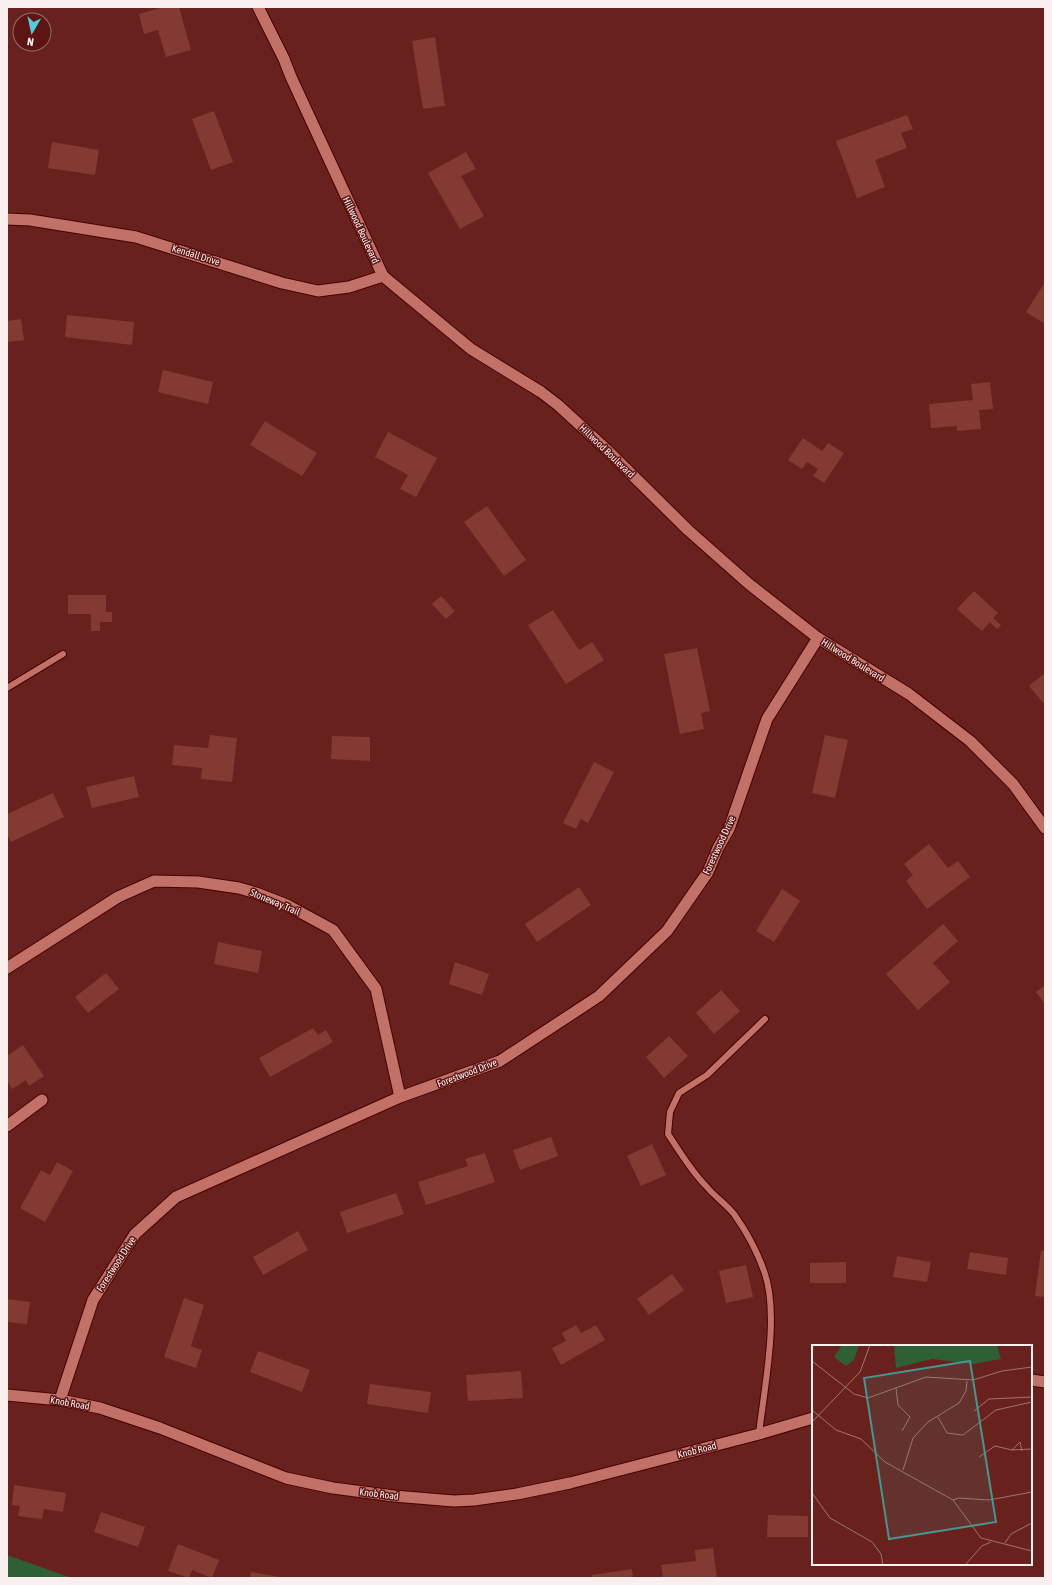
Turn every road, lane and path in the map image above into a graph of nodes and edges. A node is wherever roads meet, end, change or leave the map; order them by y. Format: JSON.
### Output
{"nodes":[{"id":1,"x":258,"y":7,"type":"edge"},
{"id":2,"x":7,"y":219,"type":"edge"},
{"id":3,"x":383,"y":276,"type":"junction"},
{"id":4,"x":818,"y":638,"type":"junction"},
{"id":5,"x":63,"y":654,"type":"dead end"},
{"id":6,"x":7,"y":688,"type":"edge"},
{"id":7,"x":1045,"y":828,"type":"edge"},
{"id":8,"x":7,"y":968,"type":"edge"},
{"id":9,"x":765,"y":1020,"type":"dead end"},
{"id":10,"x":400,"y":1097,"type":"junction"},
{"id":11,"x":42,"y":1100,"type":"dead end"},
{"id":12,"x":7,"y":1126,"type":"edge"},
{"id":13,"x":1032,"y":1380,"type":"edge"},
{"id":14,"x":1045,"y":1382,"type":"edge"},
{"id":15,"x":7,"y":1395,"type":"edge"},
{"id":16,"x":60,"y":1400,"type":"junction"},
{"id":17,"x":812,"y":1418,"type":"edge"},
{"id":18,"x":759,"y":1434,"type":"junction"}],
"edges":[{"from":1,"to":3,"type":"street","name":"Hillwood Boulevard"},
{"from":2,"to":3,"type":"street","name":"Kendall Drive"},
{"from":3,"to":4,"type":"street","name":"Hillwood Boulevard"},
{"from":4,"to":7,"type":"street","name":"Hillwood Boulevard"},
{"from":4,"to":10,"type":"street","name":"Forestwood Drive"},
{"from":5,"to":6,"type":"lane"},
{"from":8,"to":10,"type":"street","name":"Stoneway Trail"},
{"from":9,"to":18,"type":"lane"},
{"from":10,"to":16,"type":"street","name":"Forestwood Drive"},
{"from":11,"to":12,"type":"street"},
{"from":13,"to":14,"type":"street"},
{"from":15,"to":16,"type":"street","name":"Knob Road"},
{"from":16,"to":18,"type":"street","name":"Knob Road"},
{"from":17,"to":18,"type":"street","name":"Knob Road"}]}
